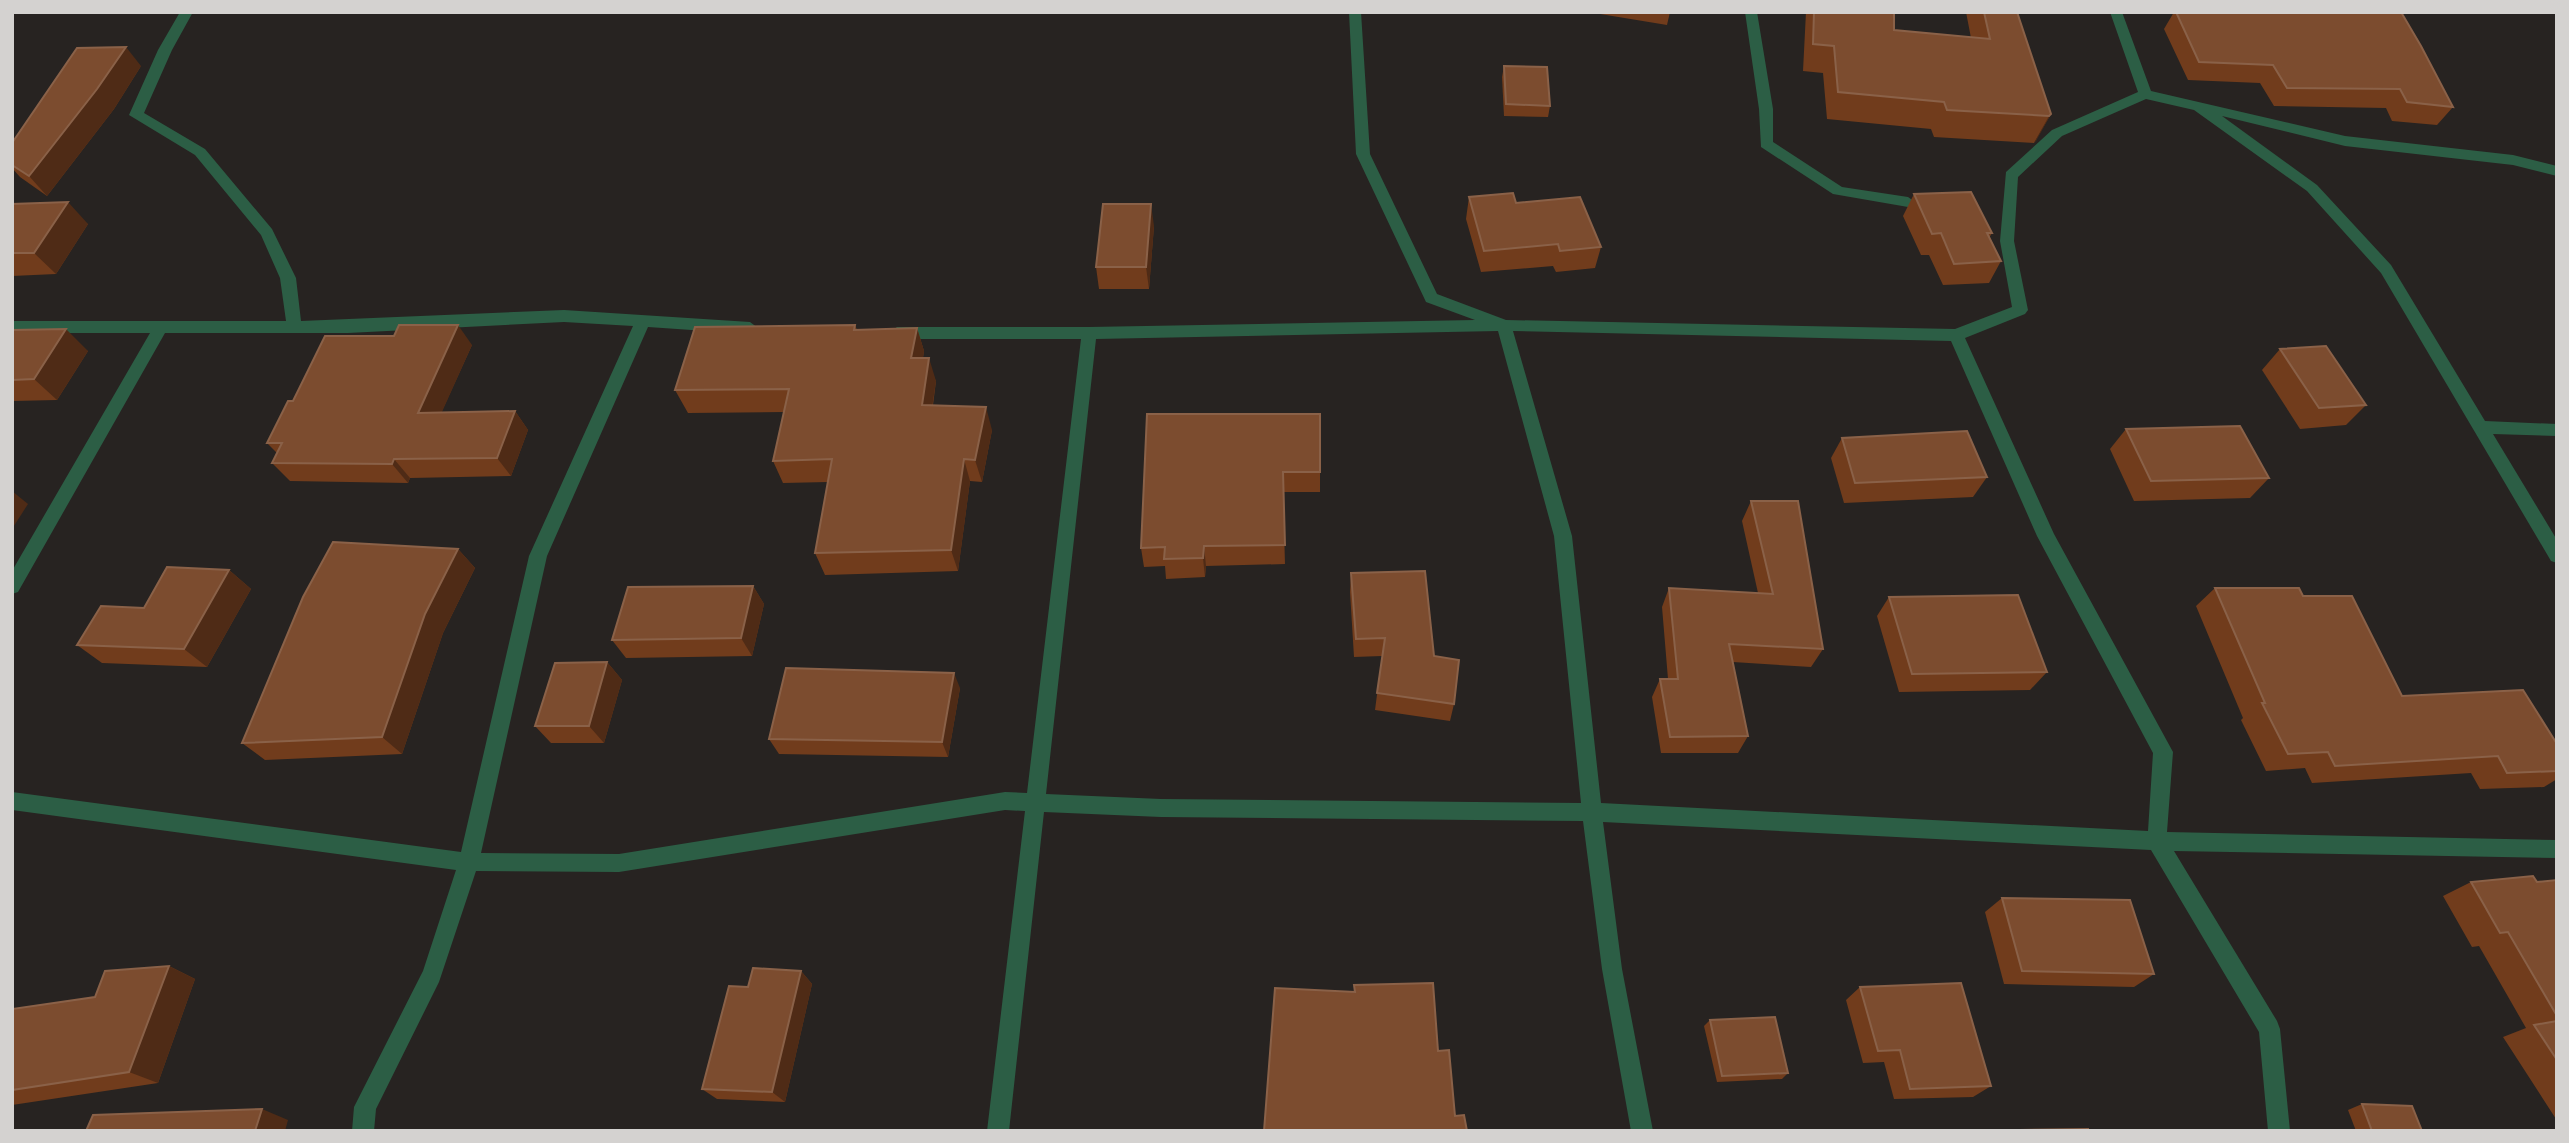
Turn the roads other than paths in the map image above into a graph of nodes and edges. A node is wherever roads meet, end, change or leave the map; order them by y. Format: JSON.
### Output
{"nodes":[{"id":1,"x":187,"y":12,"type":"edge"},
{"id":2,"x":1355,"y":12,"type":"edge"},
{"id":3,"x":1751,"y":12,"type":"edge"},
{"id":4,"x":2116,"y":12,"type":"edge"},
{"id":5,"x":2145,"y":94,"type":"junction"},
{"id":6,"x":2198,"y":106,"type":"junction"},
{"id":7,"x":2557,"y":171,"type":"edge"},
{"id":8,"x":1908,"y":202,"type":"dead end"},
{"id":9,"x":643,"y":321,"type":"junction"},
{"id":10,"x":1504,"y":325,"type":"junction"},
{"id":11,"x":12,"y":327,"type":"edge"},
{"id":12,"x":295,"y":327,"type":"junction"},
{"id":13,"x":160,"y":328,"type":"junction"},
{"id":14,"x":764,"y":329,"type":"edge"},
{"id":15,"x":886,"y":332,"type":"edge"},
{"id":16,"x":1089,"y":333,"type":"junction"},
{"id":17,"x":1956,"y":335,"type":"junction"},
{"id":18,"x":2478,"y":426,"type":"junction"},
{"id":19,"x":2557,"y":430,"type":"edge"},
{"id":20,"x":2557,"y":555,"type":"edge"},
{"id":21,"x":12,"y":587,"type":"edge"},
{"id":22,"x":12,"y":801,"type":"edge"},
{"id":23,"x":1034,"y":803,"type":"junction"},
{"id":24,"x":1592,"y":812,"type":"junction"},
{"id":25,"x":2157,"y":841,"type":"junction"},
{"id":26,"x":2557,"y":849,"type":"edge"},
{"id":27,"x":469,"y":862,"type":"junction"},
{"id":28,"x":363,"y":1131,"type":"edge"},
{"id":29,"x":999,"y":1131,"type":"edge"},
{"id":30,"x":1642,"y":1131,"type":"edge"},
{"id":31,"x":2279,"y":1131,"type":"edge"}],
"edges":[{"from":1,"to":12,"type":"street"},
{"from":2,"to":10,"type":"street"},
{"from":3,"to":8,"type":"street"},
{"from":4,"to":5,"type":"street"},
{"from":5,"to":6,"type":"street"},
{"from":5,"to":17,"type":"street"},
{"from":6,"to":7,"type":"street"},
{"from":6,"to":18,"type":"street"},
{"from":9,"to":12,"type":"street"},
{"from":9,"to":14,"type":"street"},
{"from":9,"to":27,"type":"street"},
{"from":10,"to":16,"type":"street"},
{"from":10,"to":17,"type":"street"},
{"from":10,"to":24,"type":"street"},
{"from":11,"to":13,"type":"street"},
{"from":12,"to":13,"type":"street"},
{"from":13,"to":21,"type":"street"},
{"from":15,"to":16,"type":"street"},
{"from":16,"to":23,"type":"street"},
{"from":17,"to":25,"type":"street"},
{"from":18,"to":19,"type":"street"},
{"from":18,"to":20,"type":"street"},
{"from":22,"to":27,"type":"street"},
{"from":23,"to":24,"type":"street"},
{"from":23,"to":27,"type":"street"},
{"from":23,"to":29,"type":"street"},
{"from":24,"to":25,"type":"street"},
{"from":24,"to":30,"type":"street"},
{"from":25,"to":26,"type":"street"},
{"from":25,"to":31,"type":"street"},
{"from":27,"to":28,"type":"street"}]}
